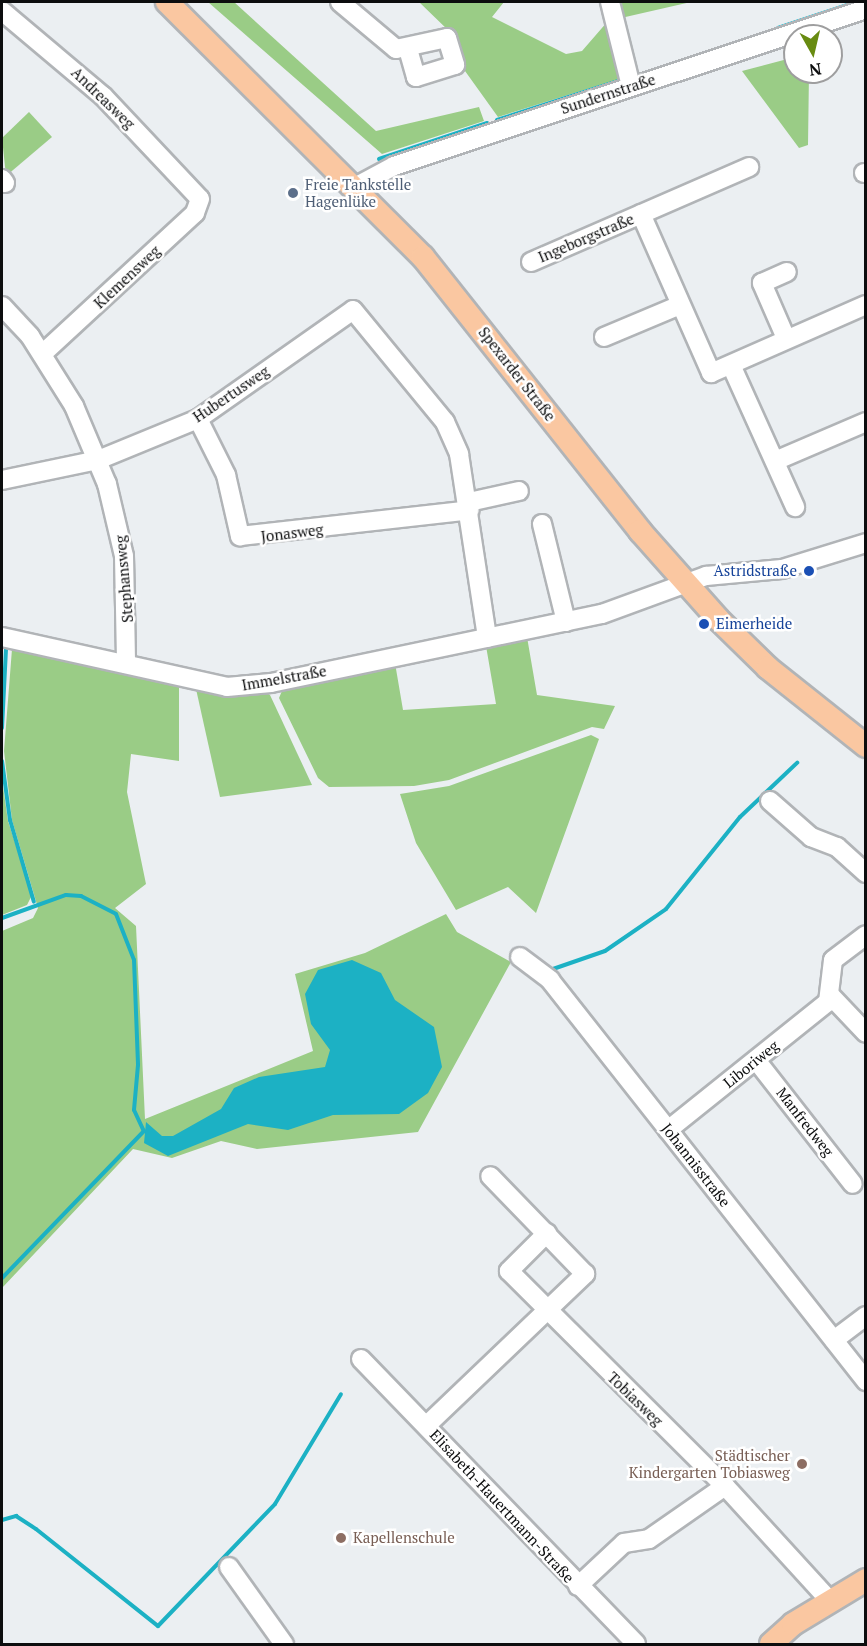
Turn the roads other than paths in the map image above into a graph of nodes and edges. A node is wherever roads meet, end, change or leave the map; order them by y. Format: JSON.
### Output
{"nodes":[{"id":1,"x":167,"y":2,"type":"edge"},
{"id":2,"x":340,"y":2,"type":"edge"},
{"id":3,"x":607,"y":2,"type":"edge"},
{"id":4,"x":866,"y":9,"type":"edge"},
{"id":5,"x":2,"y":11,"type":"edge"},
{"id":6,"x":408,"y":49,"type":"dead end"},
{"id":7,"x":631,"y":86,"type":"junction"},
{"id":8,"x":749,"y":167,"type":"dead end"},
{"id":9,"x":355,"y":187,"type":"junction"},
{"id":10,"x":199,"y":192,"type":"joint"},
{"id":11,"x":641,"y":214,"type":"junction"},
{"id":12,"x":531,"y":262,"type":"dead end"},
{"id":13,"x":787,"y":272,"type":"dead end"},
{"id":14,"x":680,"y":304,"type":"junction"},
{"id":15,"x":866,"y":305,"type":"edge"},
{"id":16,"x":2,"y":306,"type":"edge"},
{"id":17,"x":785,"y":336,"type":"junction"},
{"id":18,"x":604,"y":337,"type":"dead end"},
{"id":19,"x":42,"y":354,"type":"junction"},
{"id":20,"x":731,"y":365,"type":"junction"},
{"id":21,"x":198,"y":418,"type":"junction"},
{"id":22,"x":866,"y":422,"type":"edge"},
{"id":23,"x":98,"y":460,"type":"junction"},
{"id":24,"x":775,"y":461,"type":"junction"},
{"id":25,"x":2,"y":480,"type":"edge"},
{"id":26,"x":519,"y":491,"type":"dead end"},
{"id":27,"x":470,"y":506,"type":"junction"},
{"id":28,"x":795,"y":507,"type":"dead end"},
{"id":29,"x":543,"y":524,"type":"dead end"},
{"id":30,"x":866,"y":543,"type":"edge"},
{"id":31,"x":685,"y":582,"type":"junction"},
{"id":32,"x":566,"y":622,"type":"junction"},
{"id":33,"x":2,"y":637,"type":"edge"},
{"id":34,"x":488,"y":638,"type":"junction"},
{"id":35,"x":126,"y":664,"type":"junction"},
{"id":36,"x":866,"y":746,"type":"edge"},
{"id":37,"x":770,"y":801,"type":"dead end"},
{"id":38,"x":866,"y":873,"type":"edge"},
{"id":39,"x":866,"y":935,"type":"edge"},
{"id":40,"x":520,"y":957,"type":"dead end"},
{"id":41,"x":830,"y":995,"type":"junction"},
{"id":42,"x":866,"y":1033,"type":"edge"},
{"id":43,"x":756,"y":1060,"type":"junction"},
{"id":44,"x":668,"y":1130,"type":"junction"},
{"id":45,"x":490,"y":1176,"type":"dead end"},
{"id":46,"x":853,"y":1184,"type":"dead end"},
{"id":47,"x":547,"y":1233,"type":"junction"},
{"id":48,"x":546,"y":1311,"type":"junction"},
{"id":49,"x":866,"y":1316,"type":"edge"},
{"id":50,"x":834,"y":1340,"type":"junction"},
{"id":51,"x":361,"y":1359,"type":"dead end"},
{"id":52,"x":866,"y":1381,"type":"edge"},
{"id":53,"x":427,"y":1425,"type":"junction"},
{"id":54,"x":725,"y":1486,"type":"junction"},
{"id":55,"x":229,"y":1567,"type":"dead end"},
{"id":56,"x":866,"y":1580,"type":"edge"},
{"id":57,"x":578,"y":1586,"type":"junction"},
{"id":58,"x":830,"y":1603,"type":"junction"},
{"id":59,"x":778,"y":1640,"type":"edge"},
{"id":60,"x":284,"y":1644,"type":"edge"},
{"id":61,"x":636,"y":1644,"type":"edge"}],
"edges":[{"from":1,"to":9,"type":"main road","name":"Spexarder Straße"},
{"from":2,"to":6,"type":"street"},
{"from":3,"to":7,"type":"street"},
{"from":4,"to":7,"type":"street","name":"Sundernstraße"},
{"from":5,"to":10,"type":"street","name":"Andreasweg"},
{"from":7,"to":9,"type":"street","name":"Sundernstraße"},
{"from":8,"to":11,"type":"street","name":"Ingeborgstraße"},
{"from":9,"to":31,"type":"main road","name":"Spexarder Straße"},
{"from":10,"to":19,"type":"street","name":"Klemensweg"},
{"from":11,"to":12,"type":"street","name":"Ingeborgstraße"},
{"from":11,"to":14,"type":"street","name":"Ingeborgstraße"},
{"from":13,"to":17,"type":"street"},
{"from":14,"to":18,"type":"street"},
{"from":14,"to":20,"type":"street","name":"Ingeborgstraße"},
{"from":15,"to":17,"type":"street"},
{"from":16,"to":19,"type":"street","name":"Stephansweg"},
{"from":17,"to":20,"type":"street"},
{"from":19,"to":23,"type":"street","name":"Stephansweg"},
{"from":20,"to":24,"type":"street"},
{"from":21,"to":23,"type":"street","name":"Hubertusweg"},
{"from":21,"to":27,"type":"street","name":"Jonasweg"},
{"from":21,"to":27,"type":"street","name":"Hubertusweg"},
{"from":22,"to":24,"type":"street"},
{"from":23,"to":25,"type":"street"},
{"from":23,"to":35,"type":"street","name":"Stephansweg"},
{"from":24,"to":28,"type":"street"},
{"from":26,"to":27,"type":"street","name":"Jonasweg"},
{"from":27,"to":34,"type":"street"},
{"from":29,"to":32,"type":"street"},
{"from":30,"to":31,"type":"street"},
{"from":31,"to":32,"type":"street","name":"Immelstraße"},
{"from":31,"to":36,"type":"main road","name":"Spexarder Straße"},
{"from":32,"to":34,"type":"street","name":"Immelstraße"},
{"from":33,"to":35,"type":"street","name":"Immelstraße"},
{"from":34,"to":35,"type":"street","name":"Immelstraße"},
{"from":37,"to":38,"type":"street"},
{"from":39,"to":41,"type":"street"},
{"from":40,"to":44,"type":"street","name":"Johannisstraße"},
{"from":41,"to":42,"type":"street"},
{"from":41,"to":43,"type":"street","name":"Liboriweg"},
{"from":43,"to":44,"type":"street","name":"Liboriweg"},
{"from":43,"to":46,"type":"street","name":"Manfredweg"},
{"from":44,"to":50,"type":"street","name":"Johannisstraße"},
{"from":45,"to":47,"type":"street"},
{"from":47,"to":48,"type":"street","name":"Tobiasweg"},
{"from":47,"to":48,"type":"street"},
{"from":48,"to":53,"type":"street","name":"Elisabeth-Hauertmann-Straße"},
{"from":48,"to":54,"type":"street","name":"Tobiasweg"},
{"from":49,"to":50,"type":"street"},
{"from":50,"to":52,"type":"street","name":"Johannisstraße"},
{"from":51,"to":53,"type":"street","name":"Elisabeth-Hauertmann-Straße"},
{"from":53,"to":57,"type":"street","name":"Elisabeth-Hauertmann-Straße"},
{"from":54,"to":57,"type":"street","name":"Elisabeth-Hauertmann-Straße"},
{"from":54,"to":58,"type":"street","name":"Tobiasweg"},
{"from":55,"to":60,"type":"street"},
{"from":56,"to":58,"type":"main road"},
{"from":57,"to":61,"type":"street","name":"Elisabeth-Hauertmann-Straße"},
{"from":58,"to":59,"type":"main road"}]}
